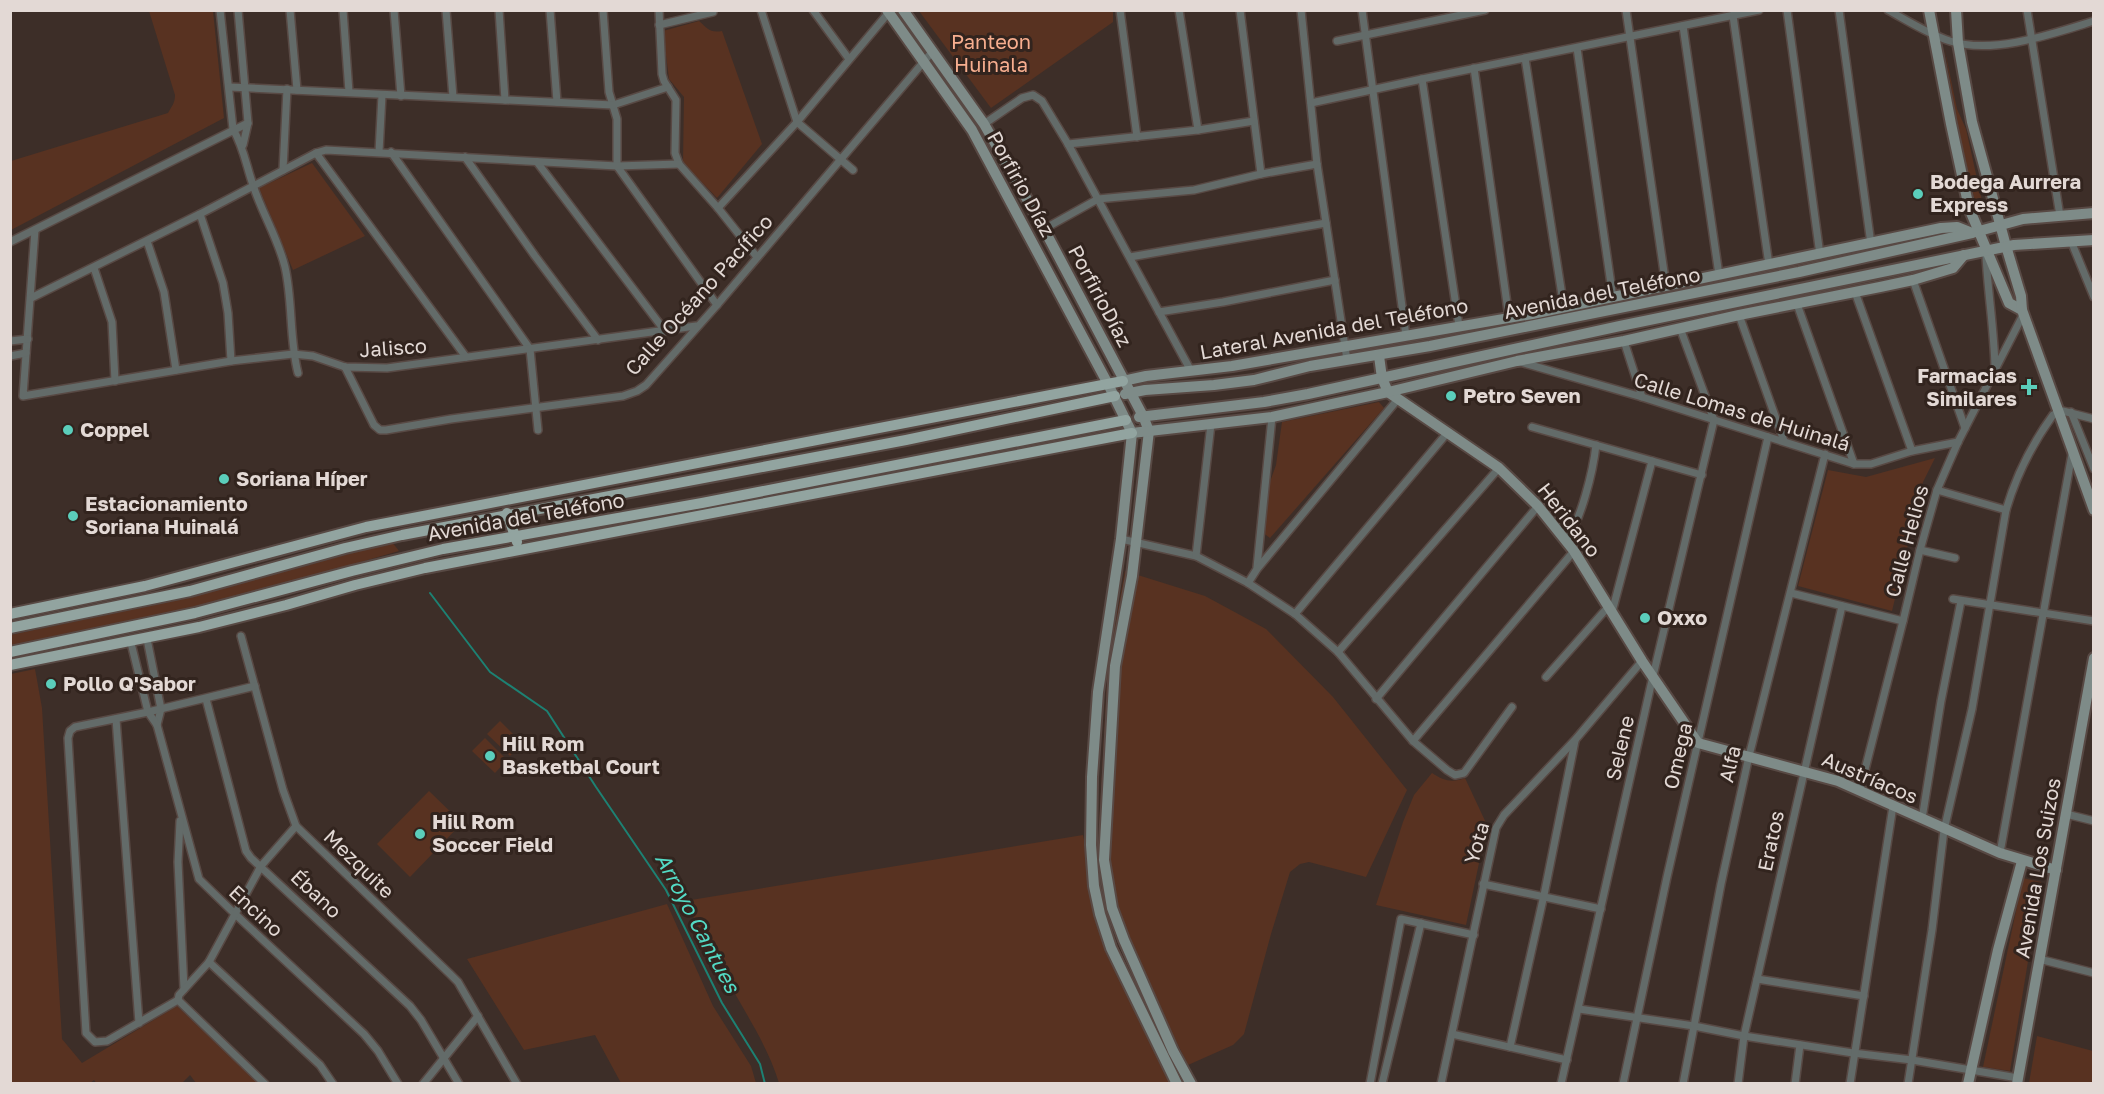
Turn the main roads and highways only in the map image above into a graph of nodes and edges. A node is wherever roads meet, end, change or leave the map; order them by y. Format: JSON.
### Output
{"nodes":[{"id":1,"x":1123,"y":381,"type":"road end"},
{"id":2,"x":1115,"y":396,"type":"road end"},
{"id":3,"x":1126,"y":420,"type":"road end"},
{"id":4,"x":870,"y":431,"type":"junction"},
{"id":5,"x":1132,"y":433,"type":"road end"},
{"id":6,"x":873,"y":446,"type":"junction"},
{"id":7,"x":942,"y":456,"type":"junction"},
{"id":8,"x":944,"y":470,"type":"junction"},
{"id":9,"x":507,"y":513,"type":"junction"},
{"id":10,"x":423,"y":516,"type":"junction"},
{"id":11,"x":398,"y":521,"type":"junction"},
{"id":12,"x":425,"y":531,"type":"junction"},
{"id":13,"x":402,"y":535,"type":"junction"},
{"id":14,"x":515,"y":537,"type":"junction"},
{"id":15,"x":520,"y":550,"type":"junction"},
{"id":16,"x":258,"y":556,"type":"junction"},
{"id":17,"x":407,"y":557,"type":"junction"},
{"id":18,"x":263,"y":570,"type":"junction"},
{"id":19,"x":15,"y":613,"type":"edge"},
{"id":20,"x":195,"y":613,"type":"junction"},
{"id":21,"x":22,"y":626,"type":"junction"},
{"id":22,"x":199,"y":627,"type":"junction"},
{"id":23,"x":10,"y":628,"type":"edge"},
{"id":24,"x":26,"y":649,"type":"junction"},
{"id":25,"x":10,"y":652,"type":"edge"},
{"id":26,"x":29,"y":663,"type":"junction"},
{"id":27,"x":10,"y":666,"type":"edge"}],
"edges":[{"from":1,"to":4,"type":"main road"},
{"from":2,"to":6,"type":"main road","name":"Avenida del Teléfono"},
{"from":3,"to":7,"type":"main road","name":"Avenida del Teléfono"},
{"from":4,"to":6,"type":"main road"},
{"from":4,"to":10,"type":"main road"},
{"from":5,"to":8,"type":"main road"},
{"from":6,"to":9,"type":"main road","name":"Avenida del Teléfono"},
{"from":7,"to":8,"type":"main road"},
{"from":7,"to":14,"type":"main road","name":"Avenida del Teléfono"},
{"from":8,"to":15,"type":"main road"},
{"from":9,"to":12,"type":"main road","name":"Avenida del Teléfono"},
{"from":9,"to":14,"type":"main road"},
{"from":10,"to":11,"type":"main road"},
{"from":10,"to":12,"type":"main road"},
{"from":11,"to":13,"type":"main road"},
{"from":11,"to":16,"type":"main road"},
{"from":12,"to":13,"type":"main road","name":"Avenida del Teléfono"},
{"from":13,"to":17,"type":"main road"},
{"from":13,"to":18,"type":"main road","name":"Avenida del Teléfono"},
{"from":14,"to":15,"type":"main road"},
{"from":14,"to":17,"type":"main road","name":"Avenida del Teléfono"},
{"from":15,"to":22,"type":"main road"},
{"from":16,"to":18,"type":"main road"},
{"from":16,"to":19,"type":"main road"},
{"from":17,"to":20,"type":"main road","name":"Avenida del Teléfono"},
{"from":18,"to":21,"type":"main road","name":"Avenida del Teléfono"},
{"from":19,"to":21,"type":"main road"},
{"from":20,"to":22,"type":"main road"},
{"from":20,"to":24,"type":"main road","name":"Avenida del Teléfono"},
{"from":21,"to":23,"type":"main road","name":"Avenida del Teléfono"},
{"from":22,"to":26,"type":"main road"},
{"from":24,"to":25,"type":"main road","name":"Avenida del Teléfono"},
{"from":24,"to":26,"type":"main road"},
{"from":26,"to":27,"type":"main road"}]}
